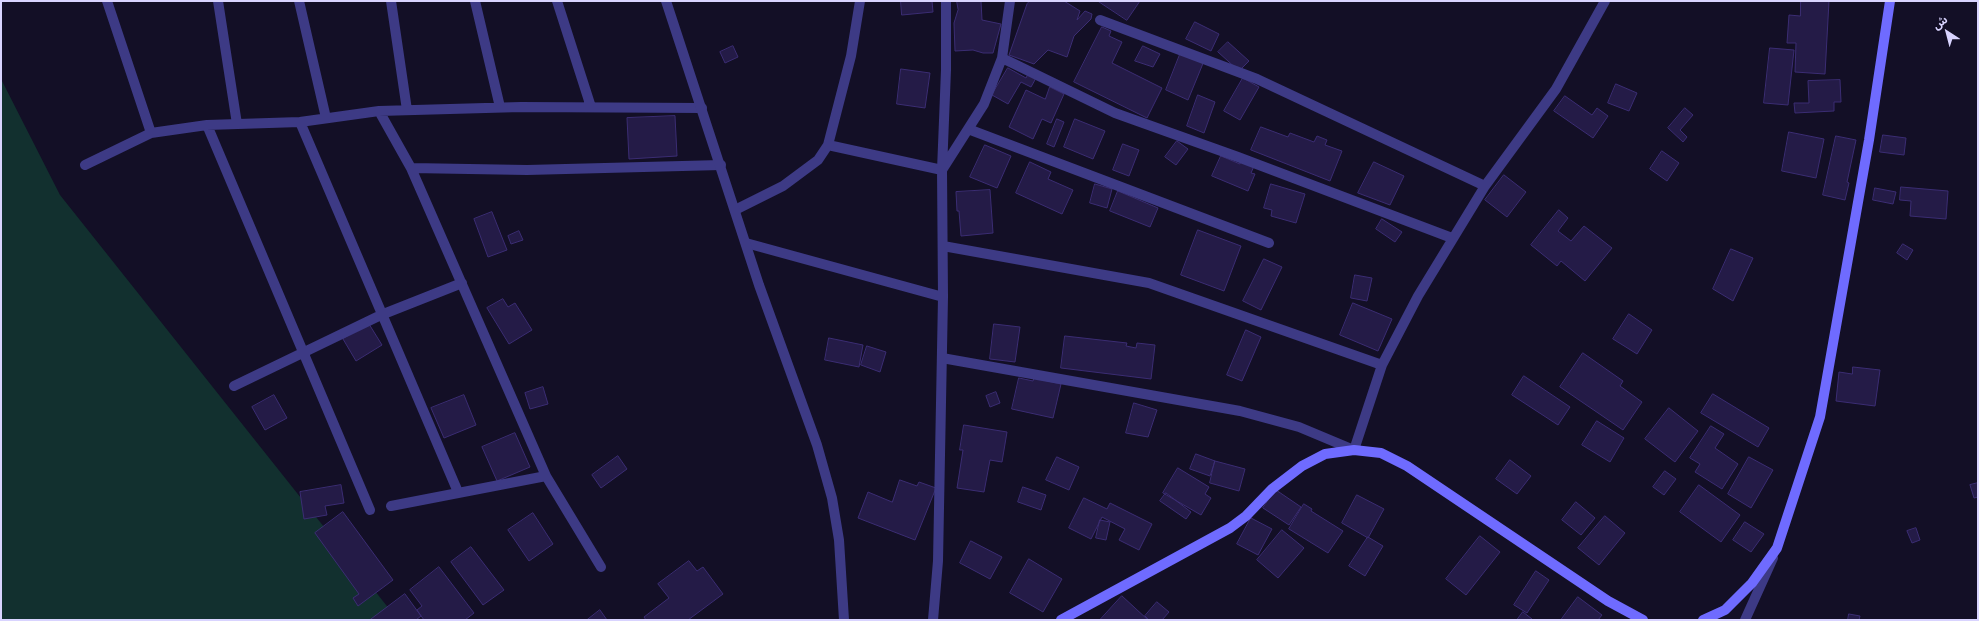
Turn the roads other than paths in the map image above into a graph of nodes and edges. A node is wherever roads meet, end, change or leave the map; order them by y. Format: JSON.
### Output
{"nodes":[{"id":1,"x":107,"y":1,"type":"edge"},
{"id":2,"x":218,"y":1,"type":"edge"},
{"id":3,"x":299,"y":1,"type":"edge"},
{"id":4,"x":391,"y":1,"type":"edge"},
{"id":5,"x":476,"y":1,"type":"edge"},
{"id":6,"x":557,"y":1,"type":"edge"},
{"id":7,"x":666,"y":1,"type":"edge"},
{"id":8,"x":860,"y":1,"type":"edge"},
{"id":9,"x":946,"y":1,"type":"edge"},
{"id":10,"x":1010,"y":1,"type":"edge"},
{"id":11,"x":1605,"y":1,"type":"edge"},
{"id":12,"x":1890,"y":1,"type":"edge"},
{"id":13,"x":1100,"y":20,"type":"dead end"},
{"id":14,"x":1002,"y":58,"type":"junction"},
{"id":15,"x":500,"y":107,"type":"junction"},
{"id":16,"x":591,"y":107,"type":"junction"},
{"id":17,"x":702,"y":108,"type":"junction"},
{"id":18,"x":407,"y":110,"type":"junction"},
{"id":19,"x":379,"y":111,"type":"junction"},
{"id":20,"x":326,"y":118,"type":"junction"},
{"id":21,"x":300,"y":122,"type":"junction"},
{"id":22,"x":237,"y":124,"type":"junction"},
{"id":23,"x":207,"y":125,"type":"junction"},
{"id":24,"x":968,"y":130,"type":"junction"},
{"id":25,"x":151,"y":133,"type":"junction"},
{"id":26,"x":828,"y":145,"type":"junction"},
{"id":27,"x":86,"y":165,"type":"dead end"},
{"id":28,"x":721,"y":165,"type":"junction"},
{"id":29,"x":412,"y":168,"type":"junction"},
{"id":30,"x":942,"y":170,"type":"junction"},
{"id":31,"x":1485,"y":186,"type":"junction"},
{"id":32,"x":735,"y":210,"type":"junction"},
{"id":33,"x":1452,"y":238,"type":"junction"},
{"id":34,"x":746,"y":243,"type":"junction"},
{"id":35,"x":1269,"y":243,"type":"dead end"},
{"id":36,"x":943,"y":246,"type":"junction"},
{"id":37,"x":462,"y":283,"type":"junction"},
{"id":38,"x":943,"y":297,"type":"junction"},
{"id":39,"x":380,"y":315,"type":"junction"},
{"id":40,"x":303,"y":352,"type":"junction"},
{"id":41,"x":942,"y":358,"type":"junction"},
{"id":42,"x":1382,"y":365,"type":"junction"},
{"id":43,"x":234,"y":386,"type":"dead end"},
{"id":44,"x":1354,"y":450,"type":"junction"},
{"id":45,"x":546,"y":476,"type":"junction"},
{"id":46,"x":458,"y":492,"type":"junction"},
{"id":47,"x":391,"y":506,"type":"dead end"},
{"id":48,"x":370,"y":510,"type":"dead end"},
{"id":49,"x":1777,"y":548,"type":"junction"},
{"id":50,"x":601,"y":567,"type":"dead end"},
{"id":51,"x":844,"y":620,"type":"edge"},
{"id":52,"x":934,"y":620,"type":"edge"},
{"id":53,"x":1061,"y":620,"type":"edge"},
{"id":54,"x":1643,"y":620,"type":"edge"},
{"id":55,"x":1703,"y":620,"type":"edge"},
{"id":56,"x":1745,"y":620,"type":"edge"}],
"edges":[{"from":1,"to":25,"type":"street"},
{"from":2,"to":22,"type":"street"},
{"from":3,"to":20,"type":"street"},
{"from":4,"to":18,"type":"street"},
{"from":5,"to":15,"type":"street"},
{"from":6,"to":16,"type":"street"},
{"from":7,"to":17,"type":"street"},
{"from":8,"to":26,"type":"street"},
{"from":9,"to":30,"type":"street"},
{"from":10,"to":14,"type":"street"},
{"from":11,"to":31,"type":"street"},
{"from":12,"to":49,"type":"main road"},
{"from":13,"to":31,"type":"street"},
{"from":14,"to":24,"type":"street"},
{"from":14,"to":33,"type":"street"},
{"from":15,"to":16,"type":"street"},
{"from":15,"to":18,"type":"street"},
{"from":16,"to":17,"type":"street"},
{"from":17,"to":28,"type":"street"},
{"from":18,"to":19,"type":"street"},
{"from":19,"to":20,"type":"street"},
{"from":19,"to":29,"type":"street"},
{"from":20,"to":21,"type":"street"},
{"from":21,"to":22,"type":"street"},
{"from":21,"to":39,"type":"street"},
{"from":22,"to":23,"type":"street"},
{"from":23,"to":25,"type":"street"},
{"from":23,"to":40,"type":"street"},
{"from":24,"to":30,"type":"street"},
{"from":24,"to":35,"type":"street"},
{"from":25,"to":27,"type":"street"},
{"from":26,"to":30,"type":"street"},
{"from":26,"to":32,"type":"street"},
{"from":28,"to":29,"type":"street"},
{"from":28,"to":32,"type":"street"},
{"from":29,"to":37,"type":"street"},
{"from":30,"to":36,"type":"street"},
{"from":31,"to":33,"type":"street"},
{"from":32,"to":34,"type":"street"},
{"from":33,"to":42,"type":"street"},
{"from":34,"to":38,"type":"street"},
{"from":34,"to":51,"type":"street"},
{"from":36,"to":38,"type":"street"},
{"from":36,"to":42,"type":"street"},
{"from":37,"to":39,"type":"street"},
{"from":37,"to":45,"type":"street"},
{"from":38,"to":41,"type":"street"},
{"from":39,"to":40,"type":"street"},
{"from":39,"to":46,"type":"street"},
{"from":40,"to":43,"type":"street"},
{"from":40,"to":48,"type":"street"},
{"from":41,"to":44,"type":"street"},
{"from":41,"to":52,"type":"street"},
{"from":42,"to":44,"type":"street"},
{"from":44,"to":53,"type":"main road"},
{"from":44,"to":54,"type":"main road"},
{"from":45,"to":46,"type":"street"},
{"from":45,"to":50,"type":"street"},
{"from":46,"to":47,"type":"street"},
{"from":49,"to":55,"type":"main road"},
{"from":49,"to":56,"type":"street"}]}
